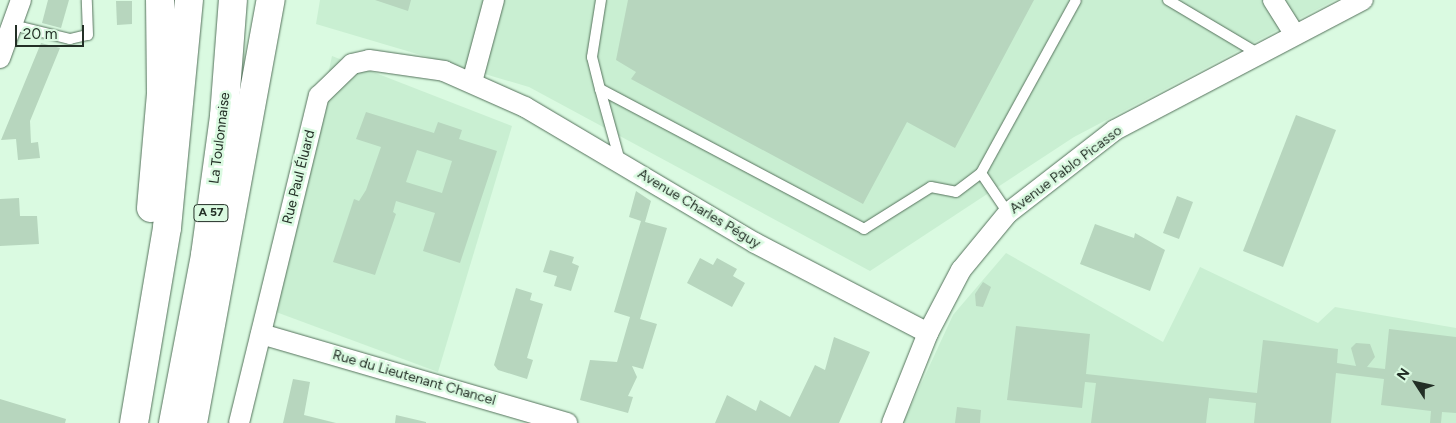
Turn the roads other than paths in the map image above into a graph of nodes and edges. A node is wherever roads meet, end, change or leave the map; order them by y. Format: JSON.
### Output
{"nodes":[{"id":1,"x":21,"y":0,"type":"edge"},
{"id":2,"x":87,"y":0,"type":"edge"},
{"id":3,"x":160,"y":0,"type":"edge"},
{"id":4,"x":189,"y":0,"type":"edge"},
{"id":5,"x":233,"y":0,"type":"edge"},
{"id":6,"x":271,"y":0,"type":"edge"},
{"id":7,"x":494,"y":0,"type":"edge"},
{"id":8,"x":602,"y":0,"type":"edge"},
{"id":9,"x":1076,"y":0,"type":"edge"},
{"id":10,"x":1168,"y":0,"type":"edge"},
{"id":11,"x":1363,"y":0,"type":"edge"},
{"id":12,"x":1275,"y":1,"type":"edge"},
{"id":13,"x":13,"y":24,"type":"junction"},
{"id":14,"x":1295,"y":35,"type":"junction"},
{"id":15,"x":1259,"y":54,"type":"junction"},
{"id":16,"x":0,"y":58,"type":"edge"},
{"id":17,"x":472,"y":82,"type":"junction"},
{"id":18,"x":600,"y":89,"type":"junction"},
{"id":19,"x":620,"y":162,"type":"junction"},
{"id":20,"x":981,"y":173,"type":"junction"},
{"id":21,"x":1008,"y":213,"type":"junction"},
{"id":22,"x":928,"y":333,"type":"junction"},
{"id":23,"x":261,"y":334,"type":"junction"},
{"id":24,"x":150,"y":342,"type":"junction"},
{"id":25,"x":134,"y":423,"type":"edge"},
{"id":26,"x":173,"y":423,"type":"edge"},
{"id":27,"x":193,"y":423,"type":"edge"},
{"id":28,"x":239,"y":423,"type":"edge"},
{"id":29,"x":566,"y":423,"type":"edge"},
{"id":30,"x":892,"y":423,"type":"edge"}],
"edges":[{"from":1,"to":13,"type":"street"},
{"from":2,"to":13,"type":"lane"},
{"from":3,"to":24,"type":"highway"},
{"from":4,"to":24,"type":"highway"},
{"from":5,"to":26,"type":"highway","name":"La Toulonnaise","number":"A 57"},
{"from":6,"to":27,"type":"highway"},
{"from":7,"to":17,"type":"street"},
{"from":8,"to":18,"type":"lane"},
{"from":9,"to":20,"type":"lane"},
{"from":10,"to":15,"type":"lane"},
{"from":11,"to":14,"type":"street","name":"Avenue Pablo Picasso"},
{"from":12,"to":14,"type":"street"},
{"from":13,"to":16,"type":"street"},
{"from":14,"to":15,"type":"street","name":"Avenue Pablo Picasso"},
{"from":15,"to":21,"type":"street","name":"Avenue Pablo Picasso"},
{"from":17,"to":19,"type":"street","name":"Avenue Charles Péguy"},
{"from":17,"to":23,"type":"street","name":"Rue Paul Éluard"},
{"from":18,"to":19,"type":"lane"},
{"from":18,"to":20,"type":"lane"},
{"from":19,"to":22,"type":"street","name":"Avenue Charles Péguy"},
{"from":20,"to":21,"type":"lane"},
{"from":21,"to":22,"type":"street","name":"Avenue Pablo Picasso"},
{"from":22,"to":30,"type":"street","name":"Avenue Pablo Picasso"},
{"from":23,"to":28,"type":"street","name":"Rue Paul Éluard"},
{"from":23,"to":29,"type":"street","name":"Rue du Lieutenant Chancel"},
{"from":24,"to":25,"type":"highway"}]}
